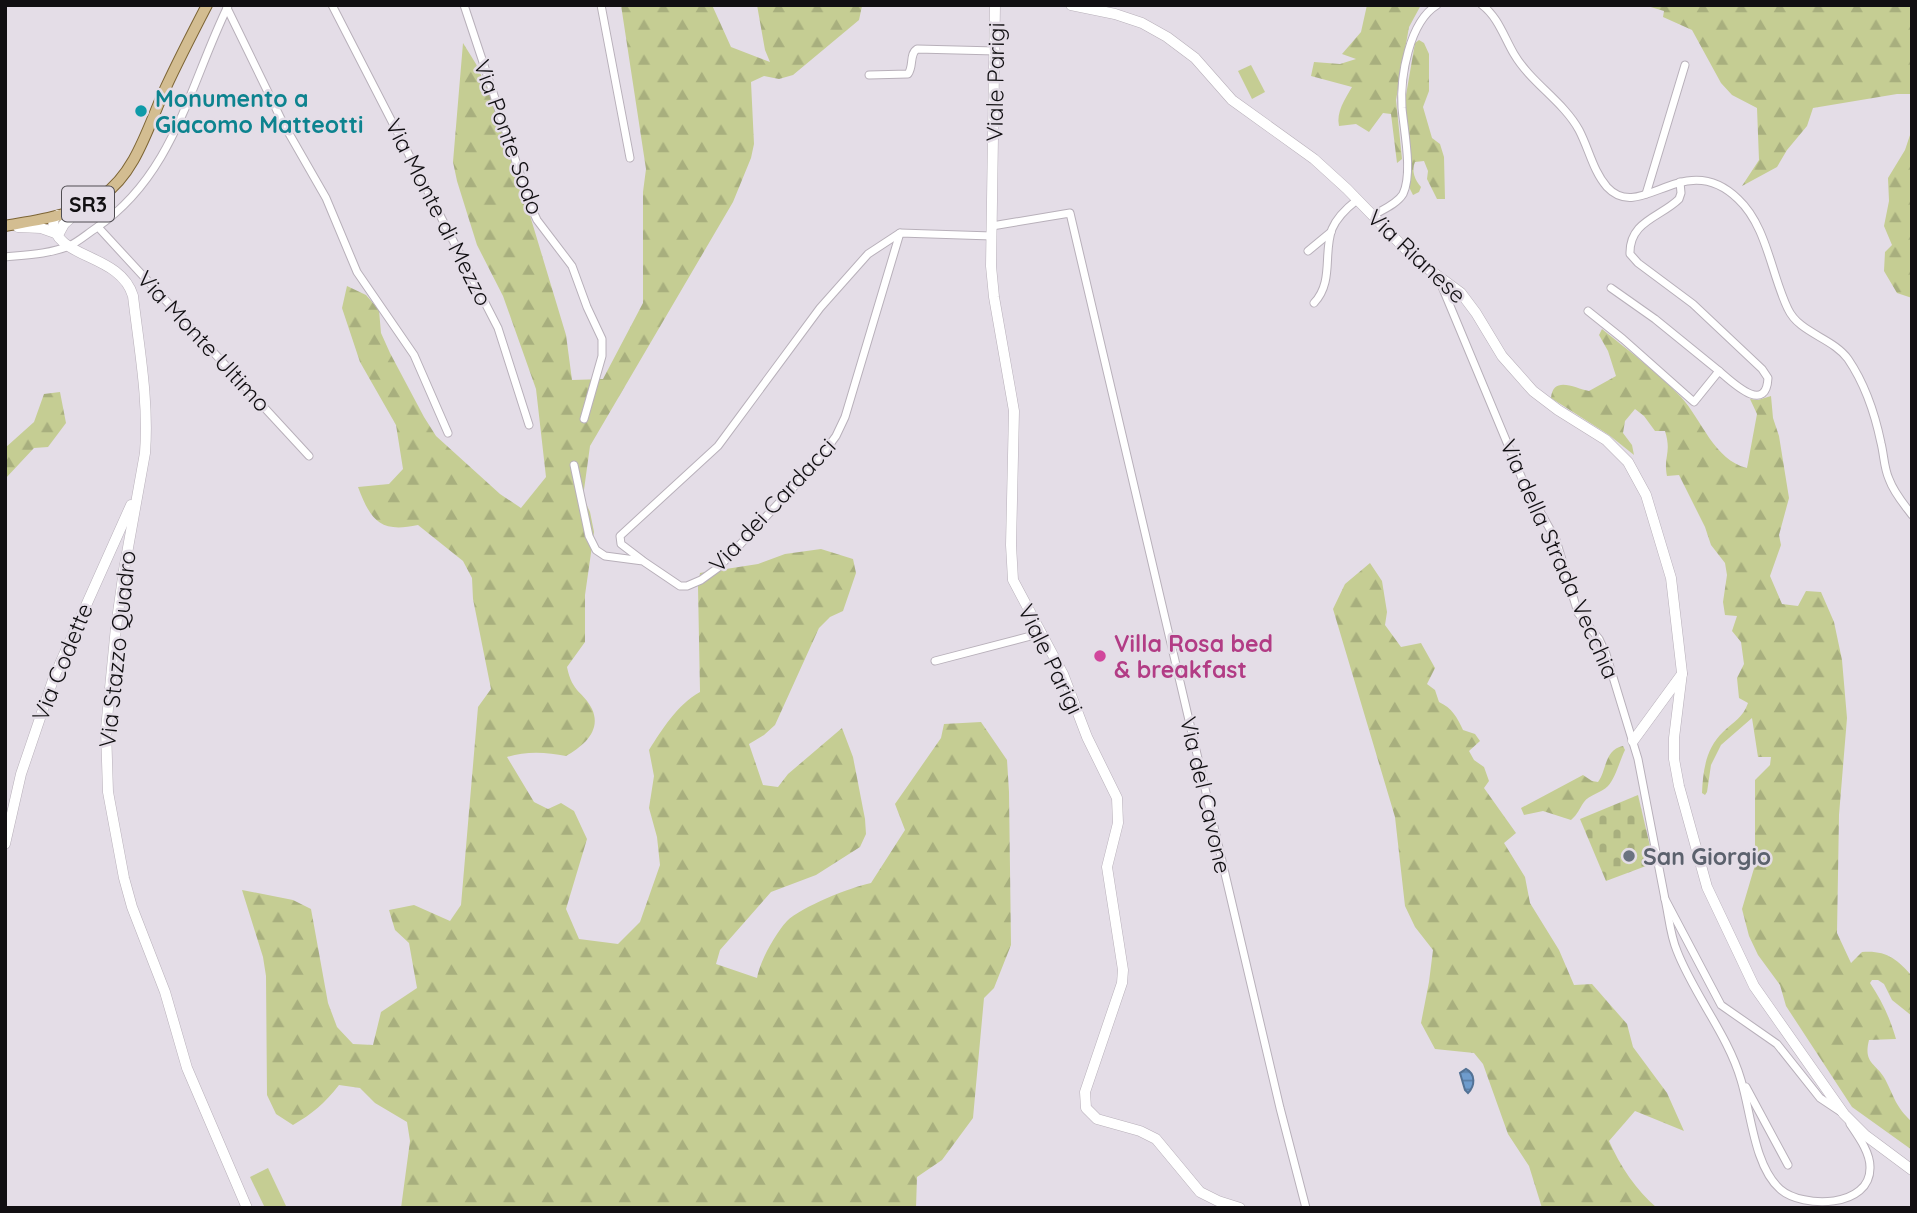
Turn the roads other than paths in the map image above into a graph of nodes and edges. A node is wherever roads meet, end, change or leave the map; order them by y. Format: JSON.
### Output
{"nodes":[{"id":1,"x":207,"y":5,"type":"edge"},
{"id":2,"x":332,"y":5,"type":"edge"},
{"id":3,"x":464,"y":5,"type":"edge"},
{"id":4,"x":601,"y":5,"type":"edge"},
{"id":5,"x":995,"y":5,"type":"edge"},
{"id":6,"x":1071,"y":5,"type":"edge"},
{"id":7,"x":1437,"y":5,"type":"edge"},
{"id":8,"x":1482,"y":5,"type":"edge"},
{"id":9,"x":228,"y":7,"type":"edge"},
{"id":10,"x":996,"y":51,"type":"junction"},
{"id":11,"x":1685,"y":65,"type":"dead end"},
{"id":12,"x":869,"y":75,"type":"dead end"},
{"id":13,"x":630,"y":158,"type":"dead end"},
{"id":14,"x":1680,"y":182,"type":"junction"},
{"id":15,"x":1646,"y":194,"type":"junction"},
{"id":16,"x":1357,"y":200,"type":"junction"},
{"id":17,"x":84,"y":206,"type":"junction"},
{"id":18,"x":1372,"y":216,"type":"junction"},
{"id":19,"x":53,"y":217,"type":"junction"},
{"id":20,"x":5,"y":227,"type":"edge"},
{"id":21,"x":98,"y":227,"type":"junction"},
{"id":22,"x":992,"y":231,"type":"junction"},
{"id":23,"x":1331,"y":232,"type":"junction"},
{"id":24,"x":900,"y":233,"type":"junction"},
{"id":25,"x":58,"y":235,"type":"junction"},
{"id":26,"x":67,"y":247,"type":"junction"},
{"id":27,"x":1308,"y":251,"type":"dead end"},
{"id":28,"x":5,"y":257,"type":"edge"},
{"id":29,"x":1438,"y":276,"type":"junction"},
{"id":30,"x":1611,"y":288,"type":"dead end"},
{"id":31,"x":1314,"y":303,"type":"dead end"},
{"id":32,"x":1588,"y":311,"type":"dead end"},
{"id":33,"x":1719,"y":371,"type":"junction"},
{"id":34,"x":584,"y":419,"type":"dead end"},
{"id":35,"x":529,"y":425,"type":"dead end"},
{"id":36,"x":448,"y":433,"type":"dead end"},
{"id":37,"x":309,"y":456,"type":"dead end"},
{"id":38,"x":574,"y":465,"type":"dead end"},
{"id":39,"x":138,"y":488,"type":"junction"},
{"id":40,"x":1912,"y":515,"type":"edge"},
{"id":41,"x":643,"y":561,"type":"junction"},
{"id":42,"x":1042,"y":633,"type":"junction"},
{"id":43,"x":935,"y":661,"type":"dead end"},
{"id":44,"x":1682,"y":673,"type":"junction"},
{"id":45,"x":1633,"y":741,"type":"junction"},
{"id":46,"x":5,"y":844,"type":"edge"},
{"id":47,"x":1665,"y":899,"type":"junction"},
{"id":48,"x":1741,"y":1077,"type":"junction"},
{"id":49,"x":1844,"y":1114,"type":"junction"},
{"id":50,"x":1788,"y":1165,"type":"dead end"},
{"id":51,"x":1912,"y":1170,"type":"edge"},
{"id":52,"x":247,"y":1208,"type":"edge"},
{"id":53,"x":1240,"y":1208,"type":"edge"},
{"id":54,"x":1307,"y":1208,"type":"edge"}],
"edges":[{"from":1,"to":17,"type":"main road","number":"SR3"},
{"from":2,"to":35,"type":"street","name":"Via Monte di Mezzo"},
{"from":3,"to":34,"type":"street","name":"Via Ponte Sodo"},
{"from":4,"to":13,"type":"street"},
{"from":5,"to":10,"type":"street","name":"Viale Parigi"},
{"from":6,"to":16,"type":"street","name":"Via Rianese"},
{"from":7,"to":18,"type":"street"},
{"from":8,"to":15,"type":"street"},
{"from":9,"to":21,"type":"street"},
{"from":9,"to":36,"type":"street"},
{"from":10,"to":12,"type":"street"},
{"from":10,"to":22,"type":"street","name":"Viale Parigi"},
{"from":11,"to":15,"type":"street"},
{"from":14,"to":15,"type":"street"},
{"from":14,"to":33,"type":"street"},
{"from":14,"to":40,"type":"street"},
{"from":16,"to":18,"type":"street","name":"Via Rianese"},
{"from":16,"to":23,"type":"street"},
{"from":17,"to":19,"type":"main road","number":"SR3"},
{"from":17,"to":25,"type":"street"},
{"from":18,"to":29,"type":"street","name":"Via Rianese"},
{"from":19,"to":20,"type":"main road","number":"SR3"},
{"from":19,"to":25,"type":"street"},
{"from":20,"to":25,"type":"street"},
{"from":21,"to":26,"type":"street"},
{"from":21,"to":37,"type":"street","name":"Via Monte Ultimo"},
{"from":22,"to":24,"type":"street"},
{"from":22,"to":42,"type":"street","name":"Viale Parigi"},
{"from":22,"to":54,"type":"street","name":"Via del Cavone"},
{"from":23,"to":27,"type":"street"},
{"from":23,"to":31,"type":"street"},
{"from":24,"to":41,"type":"street"},
{"from":24,"to":41,"type":"street","name":"Via dei Cardacci"},
{"from":25,"to":26,"type":"street"},
{"from":26,"to":28,"type":"street"},
{"from":26,"to":39,"type":"street","name":"Via Stazzo Quadro"},
{"from":29,"to":44,"type":"street","name":"Via Rianese"},
{"from":29,"to":45,"type":"street","name":"Via della Strada Vecchia"},
{"from":30,"to":33,"type":"street"},
{"from":32,"to":33,"type":"street"},
{"from":38,"to":41,"type":"street","name":"Via dei Cardacci"},
{"from":39,"to":46,"type":"street","name":"Via Codette"},
{"from":39,"to":52,"type":"street","name":"Via Stazzo Quadro"},
{"from":42,"to":43,"type":"street"},
{"from":42,"to":53,"type":"street","name":"Viale Parigi"},
{"from":44,"to":45,"type":"street"},
{"from":44,"to":49,"type":"street","name":"Via Rianese"},
{"from":45,"to":47,"type":"street","name":"Via della Strada Vecchia"},
{"from":47,"to":48,"type":"street"},
{"from":47,"to":49,"type":"street","name":"Via della Strada Vecchia"},
{"from":48,"to":49,"type":"street"},
{"from":48,"to":50,"type":"street"},
{"from":49,"to":51,"type":"street","name":"Via Rianese"}]}
